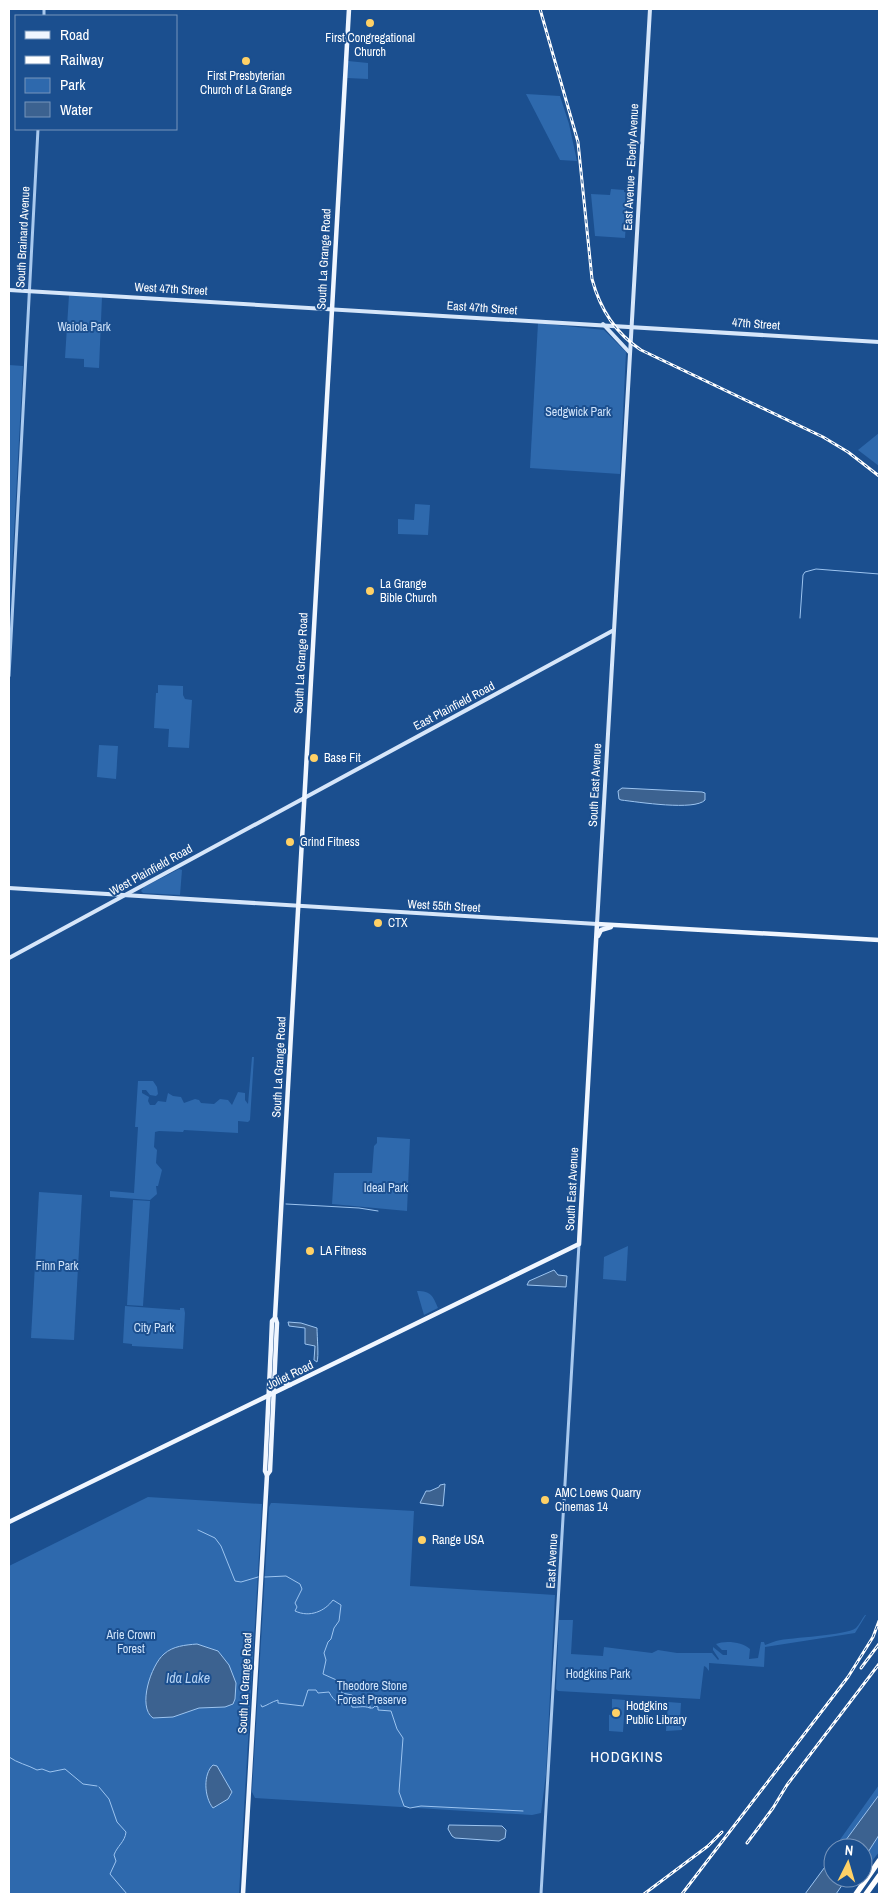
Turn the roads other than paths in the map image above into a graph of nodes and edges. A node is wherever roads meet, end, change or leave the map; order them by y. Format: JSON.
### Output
{"nodes":[{"id":1,"x":349,"y":9,"type":"edge"},
{"id":2,"x":650,"y":9,"type":"edge"},
{"id":3,"x":38,"y":130,"type":"edge"},
{"id":4,"x":9,"y":290,"type":"edge"},
{"id":5,"x":29,"y":291,"type":"junction"},
{"id":6,"x":331,"y":308,"type":"junction"},
{"id":7,"x":603,"y":324,"type":"junction"},
{"id":8,"x":632,"y":326,"type":"junction"},
{"id":9,"x":879,"y":342,"type":"edge"},
{"id":10,"x":630,"y":353,"type":"junction"},
{"id":11,"x":614,"y":630,"type":"junction"},
{"id":12,"x":9,"y":676,"type":"edge"},
{"id":13,"x":303,"y":799,"type":"junction"},
{"id":14,"x":141,"y":886,"type":"junction"},
{"id":15,"x":9,"y":888,"type":"edge"},
{"id":16,"x":104,"y":894,"type":"junction"},
{"id":17,"x":125,"y":895,"type":"junction"},
{"id":18,"x":143,"y":896,"type":"junction"},
{"id":19,"x":106,"y":906,"type":"junction"},
{"id":20,"x":298,"y":907,"type":"junction"},
{"id":21,"x":597,"y":924,"type":"junction"},
{"id":22,"x":617,"y":926,"type":"junction"},
{"id":23,"x":879,"y":940,"type":"edge"},
{"id":24,"x":596,"y":950,"type":"junction"},
{"id":25,"x":9,"y":958,"type":"edge"},
{"id":26,"x":579,"y":1244,"type":"junction"},
{"id":27,"x":275,"y":1318,"type":"junction"},
{"id":28,"x":275,"y":1379,"type":"junction"},
{"id":29,"x":292,"y":1385,"type":"junction"},
{"id":30,"x":274,"y":1394,"type":"junction"},
{"id":31,"x":269,"y":1396,"type":"junction"},
{"id":32,"x":267,"y":1475,"type":"junction"},
{"id":33,"x":9,"y":1522,"type":"edge"},
{"id":34,"x":879,"y":1861,"type":"edge"},
{"id":35,"x":879,"y":1876,"type":"edge"},
{"id":36,"x":243,"y":1893,"type":"edge"},
{"id":37,"x":541,"y":1894,"type":"edge"},
{"id":38,"x":856,"y":1894,"type":"edge"},
{"id":39,"x":866,"y":1894,"type":"edge"}],
"edges":[{"from":1,"to":6,"type":"main road","name":"South La Grange Road"},
{"from":2,"to":8,"type":"main road","name":"East Avenue - Eberly Avenue"},
{"from":3,"to":5,"type":"street","name":"South Brainard Avenue"},
{"from":4,"to":5,"type":"main road","name":"West 47th Street"},
{"from":5,"to":6,"type":"main road","name":"West 47th Street"},
{"from":5,"to":12,"type":"street","name":"South Brainard Avenue"},
{"from":6,"to":7,"type":"main road","name":"East 47th Street"},
{"from":6,"to":13,"type":"main road","name":"South La Grange Road"},
{"from":7,"to":8,"type":"main road","name":"East 47th Street"},
{"from":7,"to":10,"type":"main road"},
{"from":8,"to":9,"type":"main road","name":"47th Street"},
{"from":8,"to":10,"type":"main road","name":"South East Avenue"},
{"from":10,"to":11,"type":"main road","name":"South East Avenue"},
{"from":11,"to":13,"type":"main road","name":"East Plainfield Road"},
{"from":11,"to":21,"type":"main road","name":"South East Avenue"},
{"from":13,"to":14,"type":"main road","name":"West Plainfield Road"},
{"from":13,"to":20,"type":"main road","name":"South La Grange Road"},
{"from":14,"to":17,"type":"main road","name":"West Plainfield Road"},
{"from":14,"to":18,"type":"main road"},
{"from":15,"to":16,"type":"main road","name":"West 55th Street"},
{"from":16,"to":17,"type":"main road","name":"West 55th Street"},
{"from":16,"to":19,"type":"main road"},
{"from":17,"to":18,"type":"main road","name":"West 55th Street"},
{"from":17,"to":19,"type":"main road","name":"West Plainfield Road"},
{"from":18,"to":20,"type":"main road","name":"West 55th Street"},
{"from":19,"to":25,"type":"main road","name":"West Plainfield Road"},
{"from":20,"to":21,"type":"main road","name":"West 55th Street"},
{"from":20,"to":27,"type":"main road","name":"South La Grange Road"},
{"from":21,"to":22,"type":"main road","name":"West 55th Street"},
{"from":21,"to":24,"type":"main road","name":"South East Avenue"},
{"from":22,"to":23,"type":"main road","name":"West 55th Street"},
{"from":22,"to":24,"type":"main road"},
{"from":24,"to":26,"type":"main road","name":"South East Avenue"},
{"from":26,"to":29,"type":"main road","name":"Joliet Road"},
{"from":26,"to":37,"type":"street","name":"East Avenue"},
{"from":27,"to":28,"type":"main road","name":"South La Grange Road"},
{"from":27,"to":31,"type":"main road","name":"South La Grange Road"},
{"from":28,"to":29,"type":"main road"},
{"from":28,"to":30,"type":"main road","name":"South La Grange Road"},
{"from":29,"to":30,"type":"main road","name":"Joliet Road"},
{"from":30,"to":31,"type":"main road","name":"Joliet Road"},
{"from":30,"to":32,"type":"main road","name":"South La Grange Road"},
{"from":31,"to":32,"type":"main road","name":"South La Grange Road"},
{"from":31,"to":33,"type":"main road","name":"Joliet Road"},
{"from":32,"to":36,"type":"main road","name":"South La Grange Road"},
{"from":34,"to":38,"type":"highway"},
{"from":35,"to":39,"type":"highway"}]}
